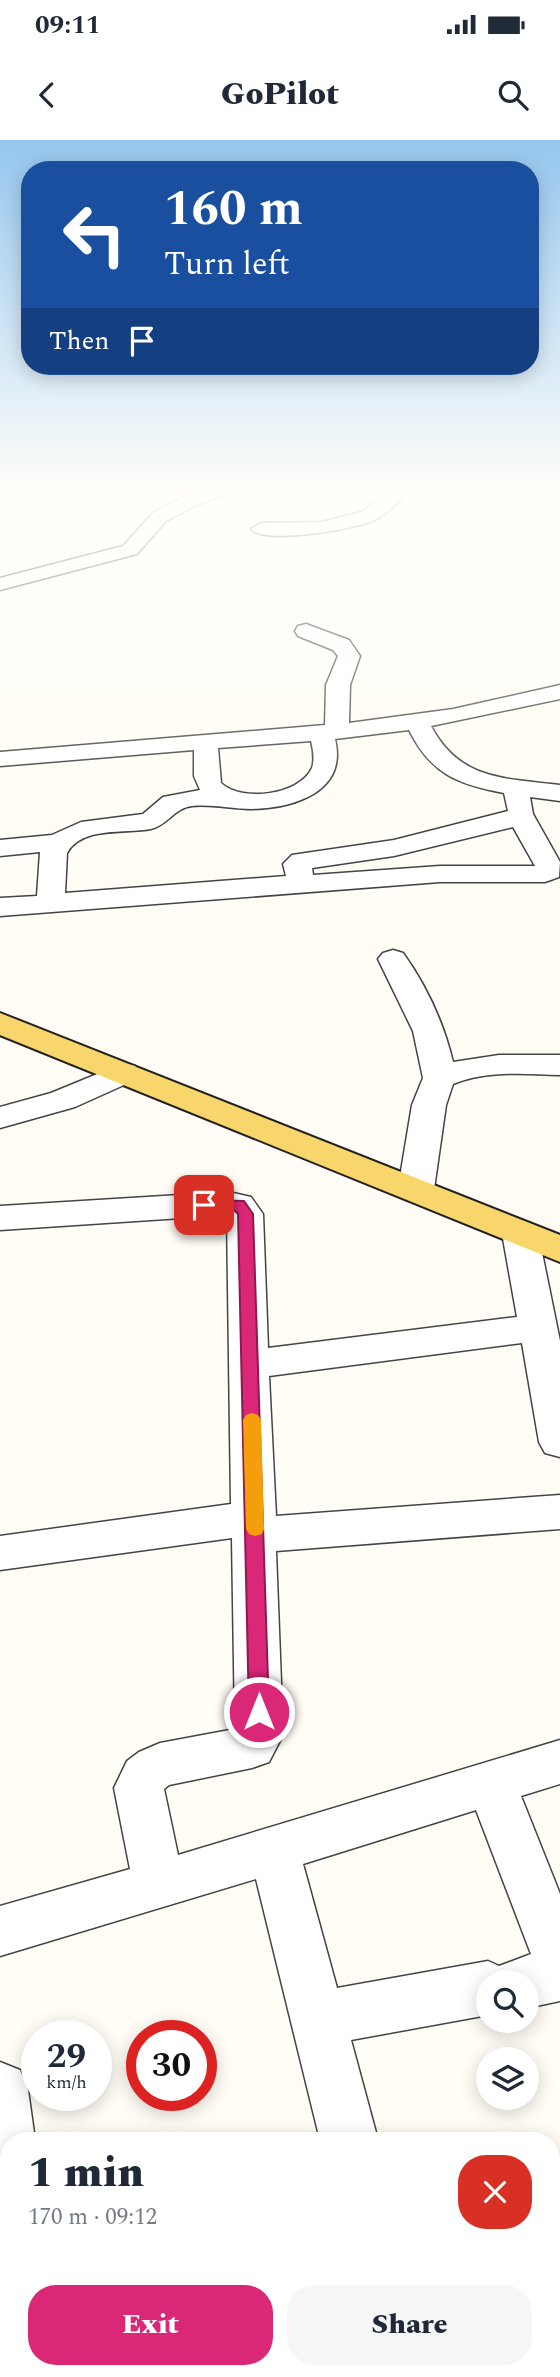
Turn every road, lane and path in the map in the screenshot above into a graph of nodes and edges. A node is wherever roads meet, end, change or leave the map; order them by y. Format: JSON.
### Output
{"nodes":[{"id":1,"x":306,"y":631,"type":"dead end"},
{"id":2,"x":560,"y":692,"type":"edge"},
{"id":3,"x":417,"y":722,"type":"junction"},
{"id":4,"x":330,"y":733,"type":"junction"},
{"id":5,"x":206,"y":742,"type":"junction"},
{"id":6,"x":0,"y":759,"type":"edge"},
{"id":7,"x":560,"y":793,"type":"edge"},
{"id":8,"x":227,"y":797,"type":"junction"},
{"id":9,"x":515,"y":797,"type":"junction"},
{"id":10,"x":560,"y":805,"type":"edge"},
{"id":11,"x":61,"y":842,"type":"junction"},
{"id":12,"x":0,"y":848,"type":"edge"},
{"id":13,"x":297,"y":884,"type":"junction"},
{"id":14,"x":51,"y":904,"type":"junction"},
{"id":15,"x":0,"y":907,"type":"edge"},
{"id":16,"x":393,"y":959,"type":"dead end"},
{"id":17,"x":0,"y":1023,"type":"edge"},
{"id":18,"x":560,"y":1065,"type":"edge"},
{"id":19,"x":124,"y":1073,"type":"junction"},
{"id":20,"x":439,"y":1078,"type":"junction"},
{"id":21,"x":0,"y":1118,"type":"edge"},
{"id":22,"x":416,"y":1189,"type":"junction"},
{"id":23,"x":0,"y":1218,"type":"edge"},
{"id":24,"x":520,"y":1233,"type":"junction"},
{"id":25,"x":560,"y":1249,"type":"edge"},
{"id":26,"x":538,"y":1328,"type":"junction"},
{"id":27,"x":250,"y":1364,"type":"junction"},
{"id":28,"x":560,"y":1441,"type":"edge"},
{"id":29,"x":560,"y":1512,"type":"edge"},
{"id":30,"x":255,"y":1527,"type":"junction"},
{"id":31,"x":0,"y":1553,"type":"edge"},
{"id":32,"x":560,"y":1762,"type":"edge"},
{"id":33,"x":491,"y":1784,"type":"junction"},
{"id":34,"x":274,"y":1850,"type":"junction"},
{"id":35,"x":159,"y":1885,"type":"junction"},
{"id":36,"x":0,"y":1930,"type":"edge"},
{"id":37,"x":560,"y":1960,"type":"edge"},
{"id":38,"x":560,"y":1975,"type":"edge"},
{"id":39,"x":539,"y":1979,"type":"edge"},
{"id":40,"x":476,"y":1990,"type":"edge"},
{"id":41,"x":318,"y":2018,"type":"junction"},
{"id":42,"x":0,"y":2090,"type":"edge"},
{"id":43,"x":5,"y":2132,"type":"edge"},
{"id":44,"x":347,"y":2132,"type":"edge"}],
"edges":[{"from":1,"to":4,"type":"street"},
{"from":2,"to":3,"type":"street"},
{"from":3,"to":4,"type":"street"},
{"from":3,"to":9,"type":"street"},
{"from":4,"to":5,"type":"street"},
{"from":4,"to":8,"type":"street"},
{"from":5,"to":6,"type":"street"},
{"from":5,"to":8,"type":"street"},
{"from":7,"to":9,"type":"street"},
{"from":8,"to":11,"type":"street"},
{"from":9,"to":10,"type":"street"},
{"from":9,"to":13,"type":"street"},
{"from":9,"to":13,"type":"street"},
{"from":11,"to":12,"type":"street"},
{"from":11,"to":14,"type":"street"},
{"from":13,"to":14,"type":"street"},
{"from":14,"to":15,"type":"street"},
{"from":16,"to":20,"type":"street"},
{"from":17,"to":19,"type":"main road"},
{"from":18,"to":20,"type":"street"},
{"from":19,"to":21,"type":"street"},
{"from":19,"to":22,"type":"main road"},
{"from":20,"to":22,"type":"street"},
{"from":22,"to":24,"type":"main road"},
{"from":23,"to":27,"type":"street"},
{"from":24,"to":25,"type":"main road"},
{"from":24,"to":26,"type":"street"},
{"from":26,"to":27,"type":"street"},
{"from":26,"to":28,"type":"street"},
{"from":27,"to":30,"type":"street"},
{"from":29,"to":30,"type":"street"},
{"from":30,"to":31,"type":"street"},
{"from":30,"to":35,"type":"street"},
{"from":32,"to":33,"type":"street"},
{"from":33,"to":34,"type":"street"},
{"from":33,"to":37,"type":"street"},
{"from":34,"to":35,"type":"street"},
{"from":34,"to":41,"type":"street"},
{"from":35,"to":36,"type":"street"},
{"from":38,"to":39,"type":"street"},
{"from":40,"to":41,"type":"street"},
{"from":41,"to":44,"type":"street"},
{"from":42,"to":43,"type":"street"}]}
